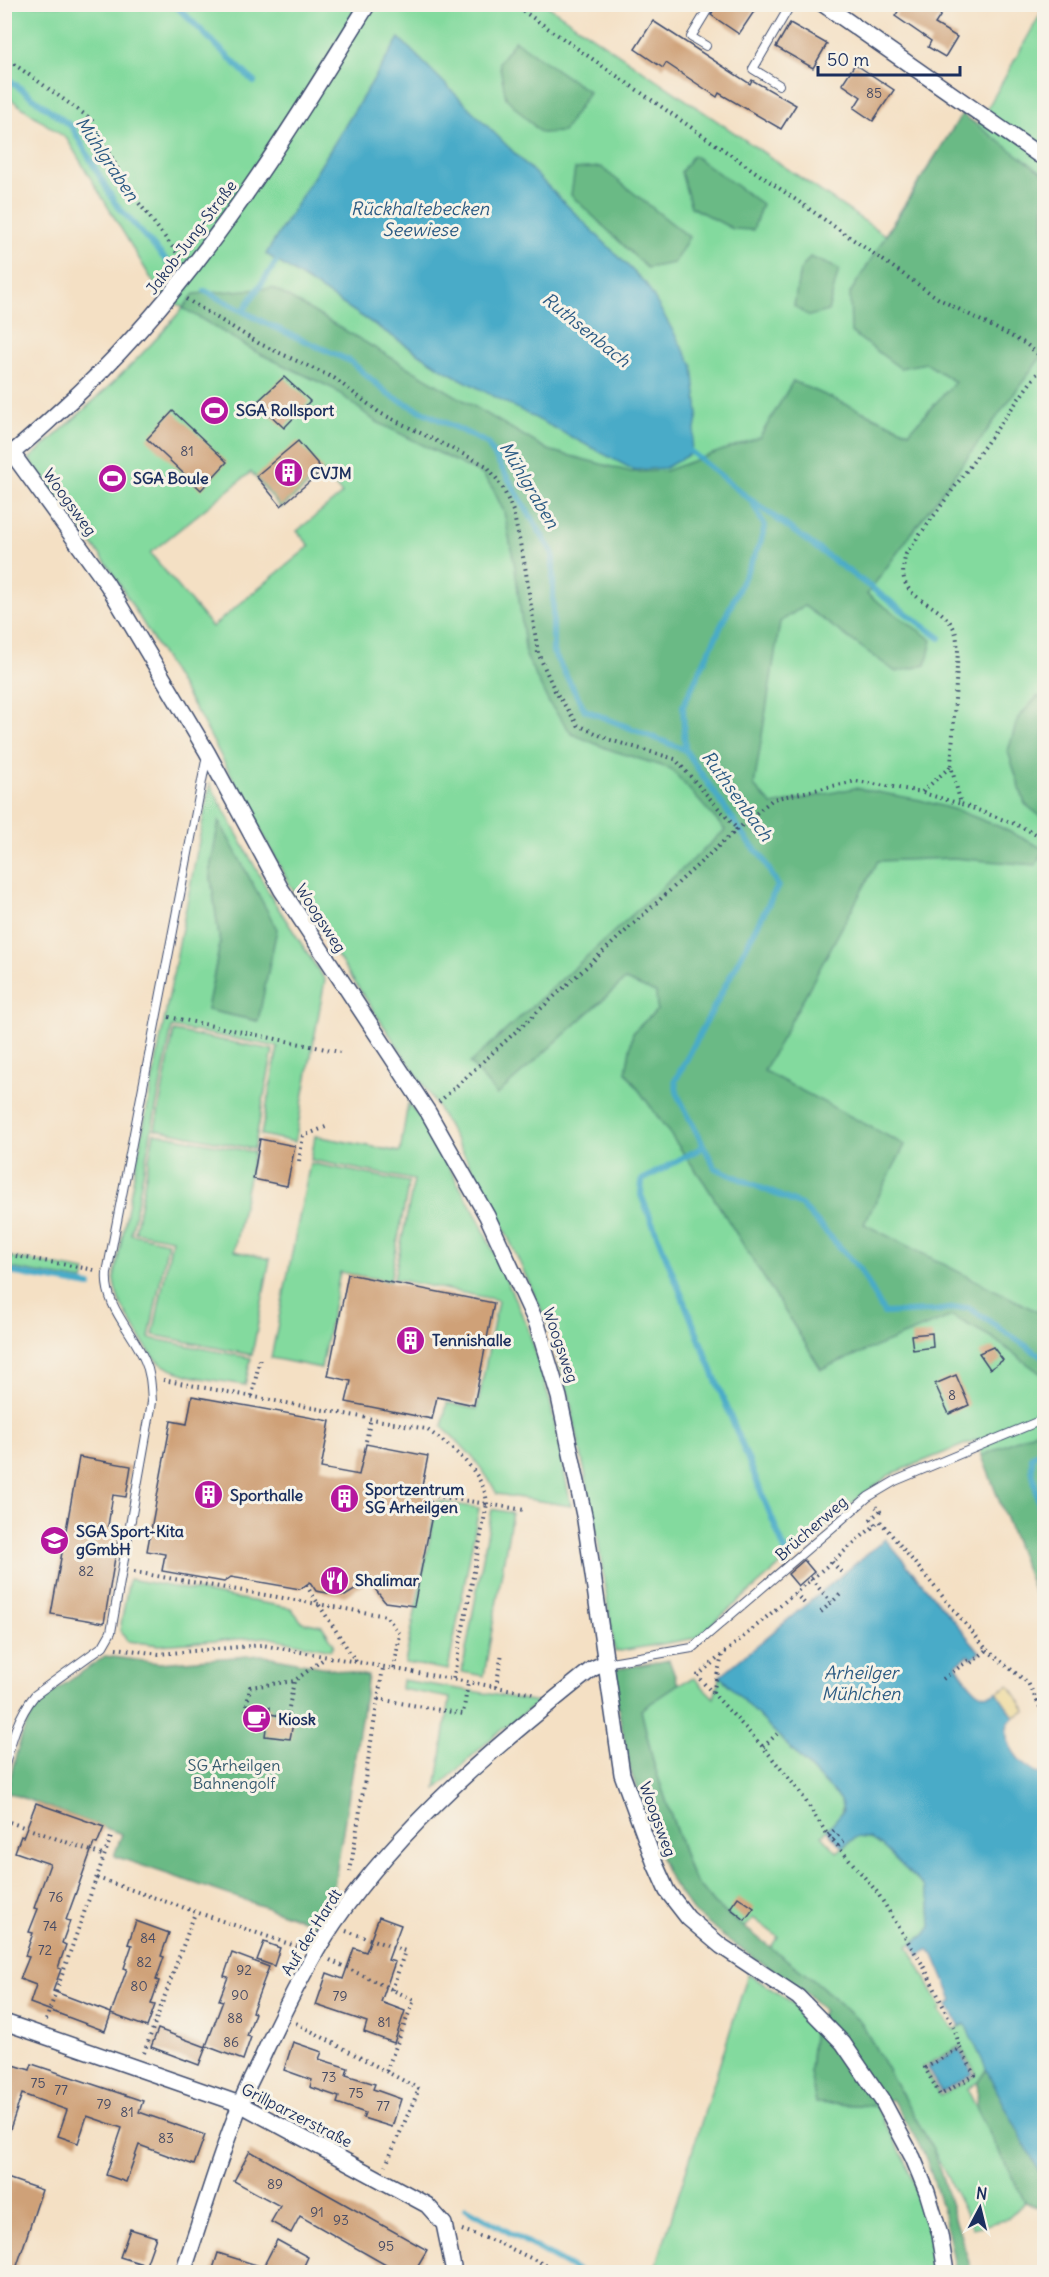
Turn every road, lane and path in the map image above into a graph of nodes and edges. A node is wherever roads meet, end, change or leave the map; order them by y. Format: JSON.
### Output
{"nodes":[{"id":1,"x":368,"y":4,"type":"edge"},
{"id":2,"x":513,"y":4,"type":"edge"},
{"id":3,"x":711,"y":4,"type":"edge"},
{"id":4,"x":791,"y":4,"type":"edge"},
{"id":5,"x":823,"y":4,"type":"edge"},
{"id":6,"x":706,"y":46,"type":"dead end"},
{"id":7,"x":4,"y":57,"type":"edge"},
{"id":8,"x":779,"y":85,"type":"dead end"},
{"id":9,"x":1039,"y":155,"type":"dead end"},
{"id":10,"x":191,"y":268,"type":"junction"},
{"id":11,"x":174,"y":291,"type":"junction"},
{"id":12,"x":1044,"y":359,"type":"edge"},
{"id":13,"x":1044,"y":364,"type":"edge"},
{"id":14,"x":8,"y":456,"type":"edge"},
{"id":15,"x":207,"y":753,"type":"junction"},
{"id":16,"x":951,"y":766,"type":"junction"},
{"id":17,"x":922,"y":792,"type":"junction"},
{"id":18,"x":961,"y":804,"type":"junction"},
{"id":19,"x":737,"y":829,"type":"junction"},
{"id":20,"x":1044,"y":838,"type":"edge"},
{"id":21,"x":157,"y":1015,"type":"junction"},
{"id":22,"x":340,"y":1052,"type":"dead end"},
{"id":23,"x":428,"y":1112,"type":"junction"},
{"id":24,"x":326,"y":1126,"type":"dead end"},
{"id":25,"x":299,"y":1161,"type":"dead end"},
{"id":26,"x":4,"y":1254,"type":"edge"},
{"id":27,"x":107,"y":1273,"type":"junction"},
{"id":28,"x":260,"y":1358,"type":"dead end"},
{"id":29,"x":151,"y":1378,"type":"junction"},
{"id":30,"x":252,"y":1396,"type":"junction"},
{"id":31,"x":371,"y":1418,"type":"junction"},
{"id":32,"x":1044,"y":1419,"type":"edge"},
{"id":33,"x":366,"y":1441,"type":"dead end"},
{"id":34,"x":430,"y":1495,"type":"dead end"},
{"id":35,"x":487,"y":1504,"type":"junction"},
{"id":36,"x":525,"y":1510,"type":"dead end"},
{"id":37,"x":873,"y":1517,"type":"dead end"},
{"id":38,"x":876,"y":1525,"type":"junction"},
{"id":39,"x":832,"y":1562,"type":"junction"},
{"id":40,"x":122,"y":1570,"type":"junction"},
{"id":41,"x":843,"y":1574,"type":"dead end"},
{"id":42,"x":812,"y":1579,"type":"junction"},
{"id":43,"x":306,"y":1585,"type":"dead end"},
{"id":44,"x":843,"y":1592,"type":"dead end"},
{"id":45,"x":795,"y":1593,"type":"junction"},
{"id":46,"x":831,"y":1602,"type":"junction"},
{"id":47,"x":318,"y":1604,"type":"junction"},
{"id":48,"x":806,"y":1605,"type":"dead end"},
{"id":49,"x":820,"y":1612,"type":"dead end"},
{"id":50,"x":103,"y":1646,"type":"junction"},
{"id":51,"x":987,"y":1650,"type":"junction"},
{"id":52,"x":502,"y":1653,"type":"dead end"},
{"id":53,"x":722,"y":1655,"type":"junction"},
{"id":54,"x":326,"y":1658,"type":"junction"},
{"id":55,"x":605,"y":1663,"type":"junction"},
{"id":56,"x":357,"y":1664,"type":"junction"},
{"id":57,"x":383,"y":1668,"type":"junction"},
{"id":58,"x":394,"y":1670,"type":"junction"},
{"id":59,"x":943,"y":1679,"type":"dead end"},
{"id":60,"x":453,"y":1680,"type":"junction"},
{"id":61,"x":294,"y":1681,"type":"junction"},
{"id":62,"x":468,"y":1683,"type":"junction"},
{"id":63,"x":496,"y":1688,"type":"junction"},
{"id":64,"x":713,"y":1693,"type":"junction"},
{"id":65,"x":556,"y":1697,"type":"junction"},
{"id":66,"x":378,"y":1699,"type":"junction"},
{"id":67,"x":246,"y":1711,"type":"dead end"},
{"id":68,"x":288,"y":1713,"type":"dead end"},
{"id":69,"x":1044,"y":1715,"type":"edge"},
{"id":70,"x":777,"y":1734,"type":"dead end"},
{"id":71,"x":763,"y":1747,"type":"junction"},
{"id":72,"x":4,"y":1769,"type":"edge"},
{"id":73,"x":4,"y":1820,"type":"edge"},
{"id":74,"x":836,"y":1828,"type":"dead end"},
{"id":75,"x":112,"y":1834,"type":"dead end"},
{"id":76,"x":840,"y":1834,"type":"dead end"},
{"id":77,"x":828,"y":1835,"type":"junction"},
{"id":78,"x":833,"y":1840,"type":"junction"},
{"id":79,"x":845,"y":1840,"type":"dead end"},
{"id":80,"x":838,"y":1846,"type":"junction"},
{"id":81,"x":105,"y":1856,"type":"junction"},
{"id":82,"x":350,"y":1874,"type":"dead end"},
{"id":83,"x":97,"y":1878,"type":"junction"},
{"id":84,"x":195,"y":1913,"type":"junction"},
{"id":85,"x":332,"y":1926,"type":"junction"},
{"id":86,"x":316,"y":1953,"type":"junction"},
{"id":87,"x":392,"y":1990,"type":"junction"},
{"id":88,"x":282,"y":2016,"type":"junction"},
{"id":89,"x":4,"y":2022,"type":"edge"},
{"id":90,"x":41,"y":2034,"type":"junction"},
{"id":91,"x":960,"y":2048,"type":"junction"},
{"id":92,"x":139,"y":2068,"type":"junction"},
{"id":93,"x":386,"y":2072,"type":"junction"},
{"id":94,"x":240,"y":2104,"type":"junction"},
{"id":95,"x":380,"y":2179,"type":"junction"},
{"id":96,"x":444,"y":2224,"type":"junction"},
{"id":97,"x":183,"y":2272,"type":"edge"},
{"id":98,"x":454,"y":2272,"type":"edge"},
{"id":99,"x":560,"y":2272,"type":"edge"},
{"id":100,"x":946,"y":2272,"type":"edge"}],
"edges":[{"from":1,"to":10,"type":"street","name":"Jakob-Jung-Straße"},
{"from":2,"to":12,"type":"path"},
{"from":3,"to":6,"type":"lane"},
{"from":4,"to":8,"type":"lane"},
{"from":5,"to":9,"type":"street"},
{"from":7,"to":10,"type":"path"},
{"from":10,"to":11,"type":"street","name":"Jakob-Jung-Straße"},
{"from":11,"to":14,"type":"street","name":"Jakob-Jung-Straße"},
{"from":11,"to":19,"type":"path"},
{"from":13,"to":16,"type":"path"},
{"from":14,"to":15,"type":"street","name":"Woogsweg"},
{"from":15,"to":21,"type":"lane"},
{"from":15,"to":23,"type":"street","name":"Woogsweg"},
{"from":16,"to":17,"type":"path"},
{"from":16,"to":18,"type":"path"},
{"from":17,"to":18,"type":"path"},
{"from":17,"to":19,"type":"path","bridge":true},
{"from":18,"to":20,"type":"path"},
{"from":19,"to":23,"type":"path"},
{"from":21,"to":22,"type":"path"},
{"from":21,"to":27,"type":"lane"},
{"from":23,"to":55,"type":"street","name":"Woogsweg"},
{"from":24,"to":25,"type":"path"},
{"from":26,"to":27,"type":"path"},
{"from":27,"to":29,"type":"lane"},
{"from":28,"to":30,"type":"path"},
{"from":29,"to":30,"type":"path"},
{"from":29,"to":40,"type":"lane"},
{"from":30,"to":31,"type":"path"},
{"from":31,"to":33,"type":"path"},
{"from":31,"to":35,"type":"path"},
{"from":32,"to":55,"type":"lane","name":"Brücherweg"},
{"from":34,"to":35,"type":"path"},
{"from":35,"to":36,"type":"path"},
{"from":35,"to":60,"type":"path"},
{"from":37,"to":38,"type":"path"},
{"from":38,"to":39,"type":"path"},
{"from":38,"to":51,"type":"path"},
{"from":39,"to":41,"type":"path"},
{"from":39,"to":42,"type":"path"},
{"from":40,"to":47,"type":"path"},
{"from":40,"to":50,"type":"lane"},
{"from":42,"to":45,"type":"path"},
{"from":42,"to":46,"type":"path"},
{"from":43,"to":47,"type":"path"},
{"from":44,"to":46,"type":"path"},
{"from":45,"to":48,"type":"path"},
{"from":45,"to":53,"type":"path"},
{"from":46,"to":49,"type":"path"},
{"from":47,"to":56,"type":"path"},
{"from":47,"to":58,"type":"path"},
{"from":50,"to":54,"type":"path"},
{"from":50,"to":72,"type":"lane"},
{"from":51,"to":59,"type":"path"},
{"from":51,"to":69,"type":"path"},
{"from":52,"to":63,"type":"path"},
{"from":53,"to":64,"type":"path"},
{"from":53,"to":64,"type":"path"},
{"from":54,"to":56,"type":"path"},
{"from":54,"to":61,"type":"path"},
{"from":55,"to":65,"type":"street","name":"Auf der Hardt"},
{"from":55,"to":100,"type":"street","name":"Woogsweg"},
{"from":56,"to":57,"type":"path"},
{"from":57,"to":58,"type":"path"},
{"from":57,"to":66,"type":"path"},
{"from":58,"to":60,"type":"path"},
{"from":60,"to":62,"type":"path"},
{"from":61,"to":67,"type":"path"},
{"from":61,"to":68,"type":"path"},
{"from":62,"to":63,"type":"path"},
{"from":62,"to":66,"type":"path"},
{"from":63,"to":65,"type":"path"},
{"from":64,"to":71,"type":"path"},
{"from":65,"to":85,"type":"street","name":"Auf der Hardt"},
{"from":66,"to":82,"type":"path"},
{"from":70,"to":71,"type":"path"},
{"from":71,"to":77,"type":"path"},
{"from":73,"to":81,"type":"path"},
{"from":74,"to":77,"type":"path"},
{"from":75,"to":81,"type":"path"},
{"from":76,"to":78,"type":"path"},
{"from":77,"to":78,"type":"path"},
{"from":78,"to":80,"type":"path"},
{"from":79,"to":80,"type":"path"},
{"from":80,"to":91,"type":"path"},
{"from":81,"to":83,"type":"path"},
{"from":83,"to":84,"type":"path"},
{"from":83,"to":90,"type":"path"},
{"from":84,"to":86,"type":"path"},
{"from":84,"to":92,"type":"path"},
{"from":85,"to":86,"type":"street","name":"Auf der Hardt"},
{"from":85,"to":87,"type":"path"},
{"from":86,"to":87,"type":"path"},
{"from":86,"to":88,"type":"street","name":"Auf der Hardt"},
{"from":87,"to":93,"type":"path"},
{"from":88,"to":93,"type":"path"},
{"from":88,"to":94,"type":"street","name":"Auf der Hardt"},
{"from":89,"to":90,"type":"street","name":"Grillparzerstraße"},
{"from":90,"to":92,"type":"street","name":"Grillparzerstraße"},
{"from":91,"to":91,"type":"path"},
{"from":92,"to":94,"type":"street","name":"Grillparzerstraße"},
{"from":93,"to":95,"type":"path"},
{"from":94,"to":95,"type":"street","name":"Grillparzerstraße"},
{"from":94,"to":97,"type":"street","name":"Auf der Hardt"},
{"from":95,"to":96,"type":"street","name":"Grillparzerstraße"},
{"from":96,"to":98,"type":"street"},
{"from":96,"to":99,"type":"path"}]}
